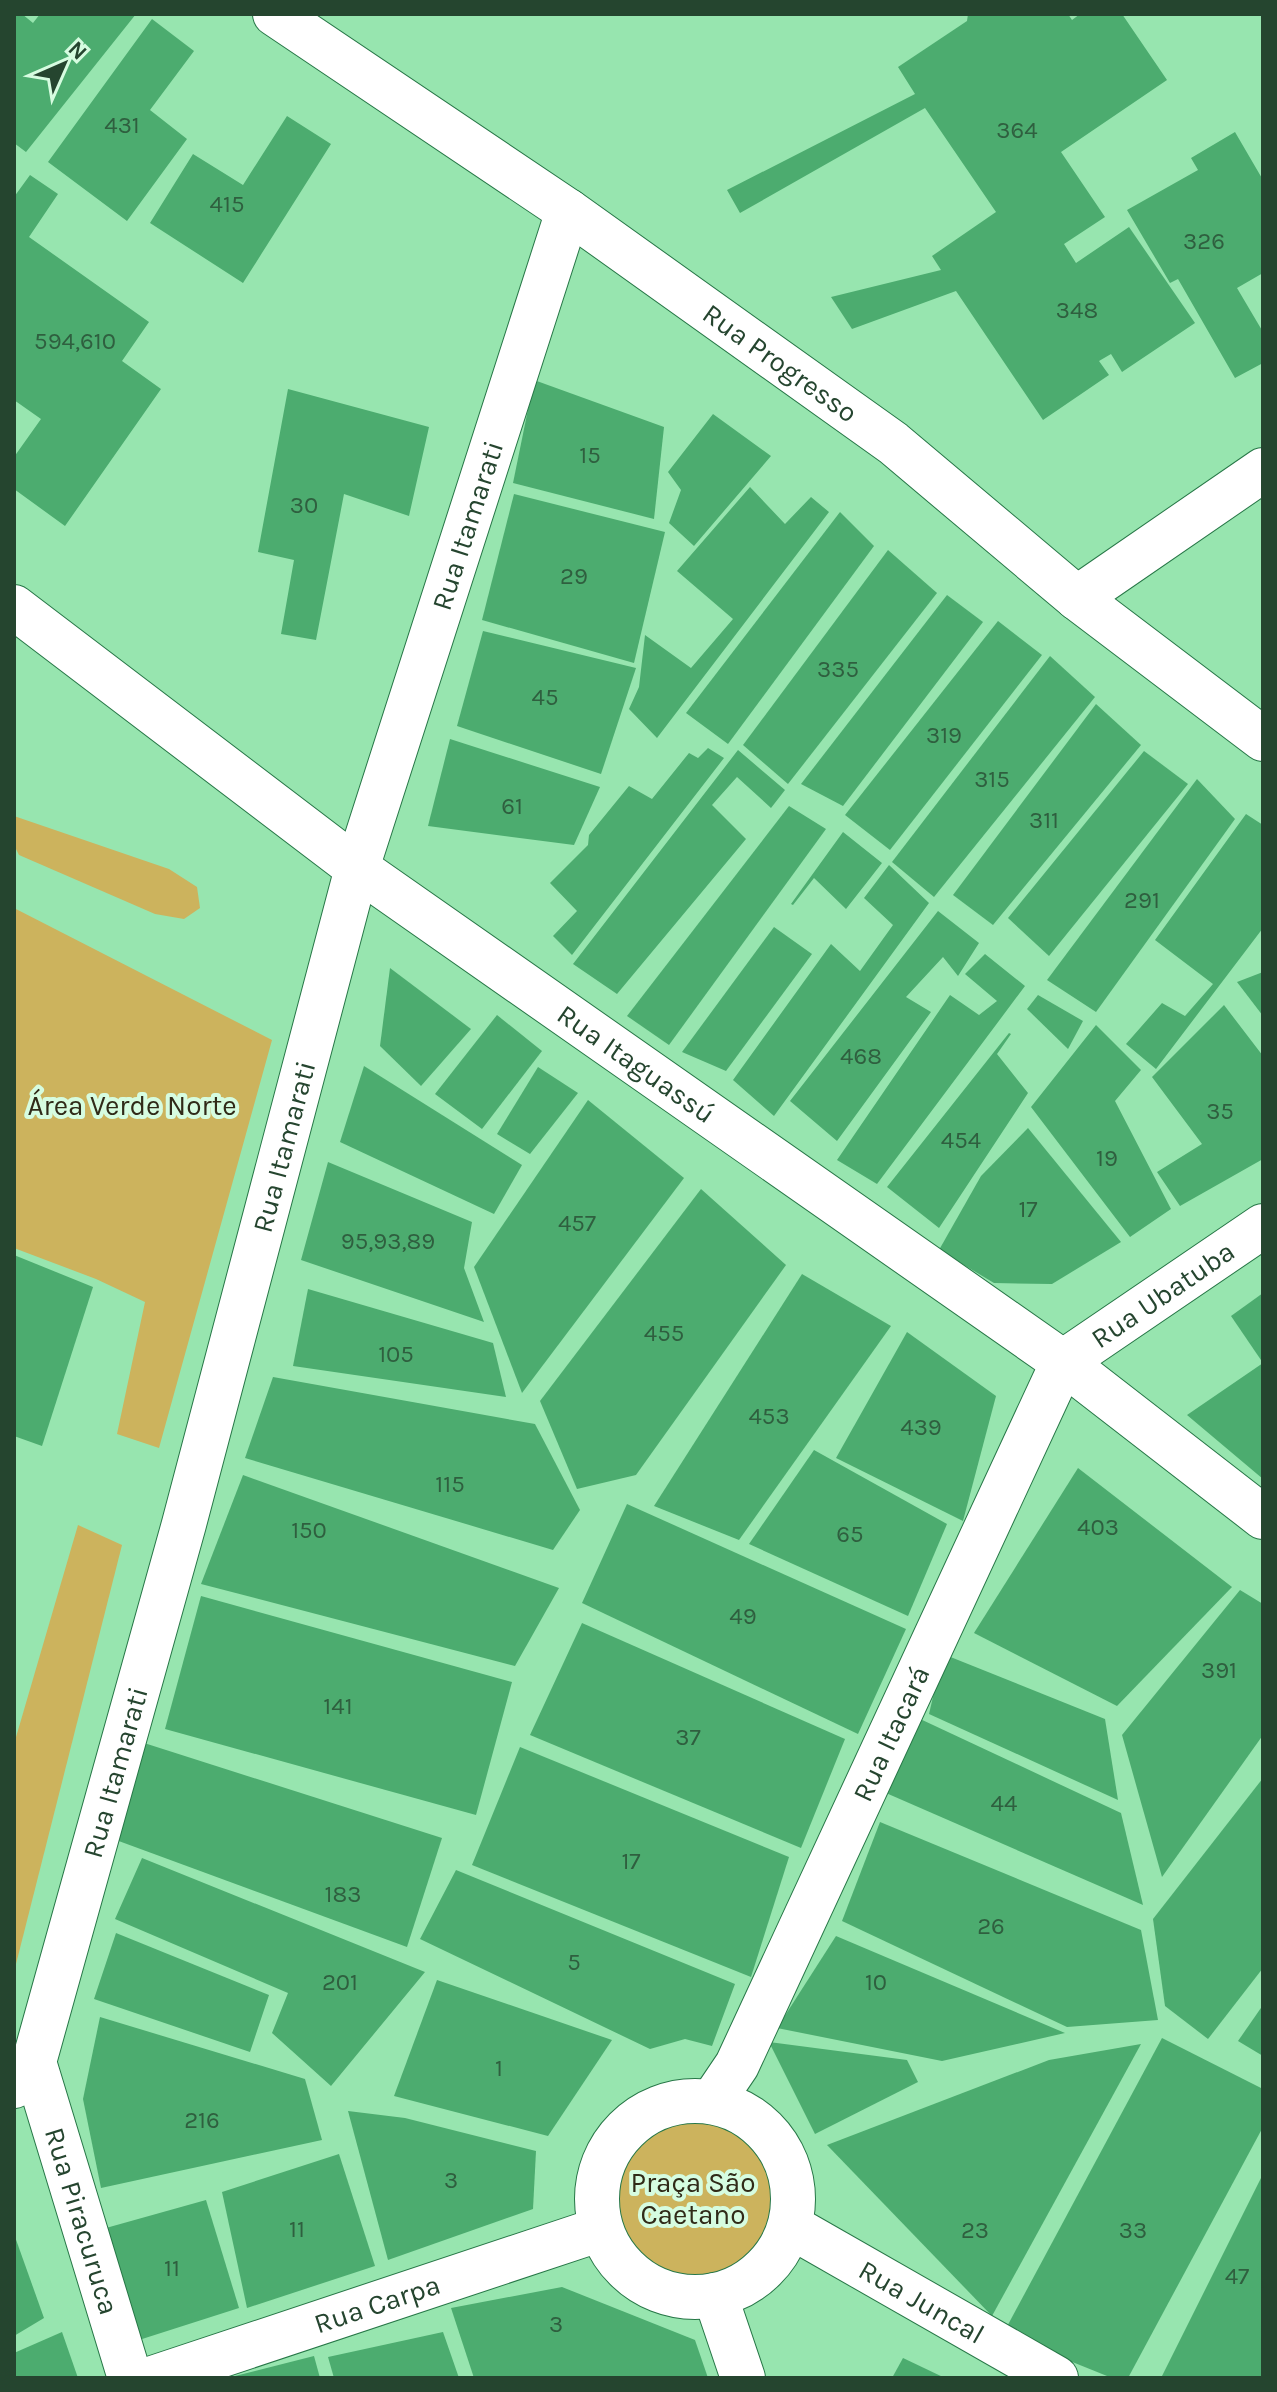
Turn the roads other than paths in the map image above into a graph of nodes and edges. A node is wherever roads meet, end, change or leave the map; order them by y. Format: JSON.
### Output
{"nodes":[{"id":1,"x":275,"y":14,"type":"edge"},
{"id":2,"x":568,"y":211,"type":"junction"},
{"id":3,"x":1263,"y":470,"type":"edge"},
{"id":4,"x":1077,"y":598,"type":"junction"},
{"id":5,"x":14,"y":607,"type":"edge"},
{"id":6,"x":1263,"y":739,"type":"edge"},
{"id":7,"x":357,"y":868,"type":"junction"},
{"id":8,"x":1263,"y":1226,"type":"edge"},
{"id":9,"x":1063,"y":1362,"type":"junction"},
{"id":10,"x":1263,"y":1517,"type":"edge"},
{"id":11,"x":24,"y":2074,"type":"edge"},
{"id":12,"x":712,"y":2102,"type":"junction"},
{"id":13,"x":790,"y":2226,"type":"junction"},
{"id":14,"x":601,"y":2229,"type":"junction"},
{"id":15,"x":715,"y":2295,"type":"junction"},
{"id":16,"x":130,"y":2378,"type":"edge"},
{"id":17,"x":153,"y":2378,"type":"edge"},
{"id":18,"x":743,"y":2378,"type":"edge"},
{"id":19,"x":1056,"y":2378,"type":"edge"}],
"edges":[{"from":1,"to":2,"type":"street","name":"Rua Progresso"},
{"from":2,"to":4,"type":"street","name":"Rua Progresso"},
{"from":2,"to":7,"type":"street","name":"Rua Itamarati"},
{"from":3,"to":4,"type":"street"},
{"from":4,"to":6,"type":"street","name":"Rua Progresso"},
{"from":5,"to":7,"type":"street","name":"Rua Itaguassú"},
{"from":7,"to":9,"type":"street","name":"Rua Itaguassú"},
{"from":7,"to":11,"type":"street","name":"Rua Itamarati"},
{"from":8,"to":9,"type":"street","name":"Rua Ubatuba"},
{"from":9,"to":10,"type":"street","name":"Rua Itaguassú"},
{"from":9,"to":12,"type":"street","name":"Rua Itacará"},
{"from":11,"to":16,"type":"street","name":"Rua Piracuruca"},
{"from":12,"to":13,"type":"street"},
{"from":12,"to":14,"type":"street"},
{"from":13,"to":15,"type":"street"},
{"from":13,"to":19,"type":"street","name":"Rua Juncal"},
{"from":14,"to":15,"type":"street"},
{"from":14,"to":17,"type":"street","name":"Rua Carpa"},
{"from":15,"to":18,"type":"street"}]}
